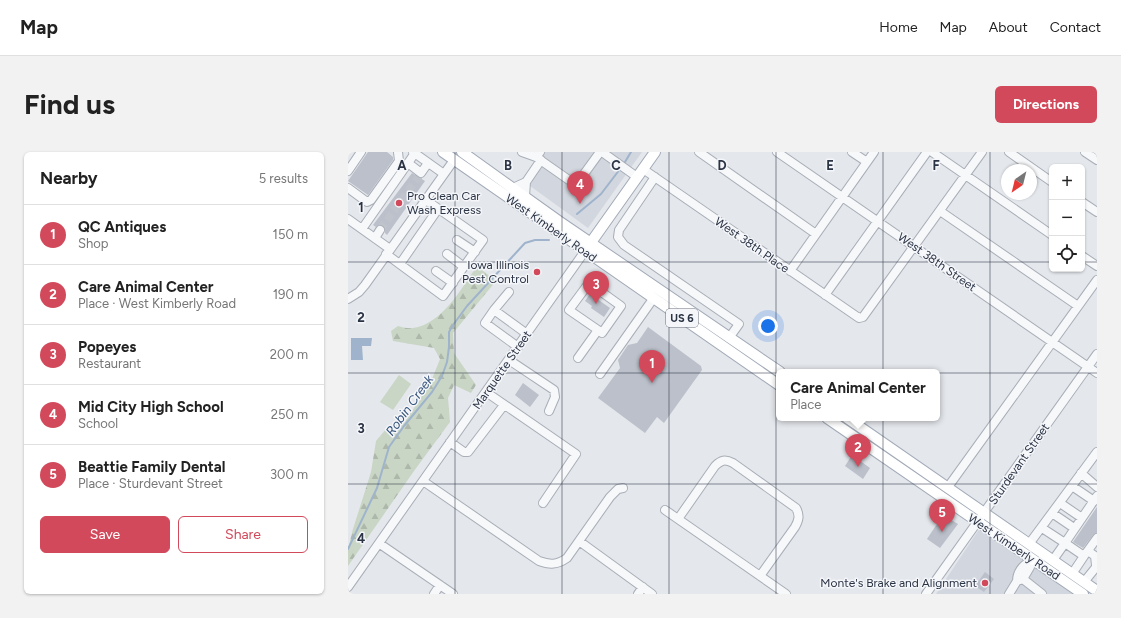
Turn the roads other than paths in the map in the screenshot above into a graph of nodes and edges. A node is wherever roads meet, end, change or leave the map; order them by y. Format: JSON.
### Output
{"nodes":[{"id":1,"x":361,"y":152,"type":"edge"},
{"id":2,"x":398,"y":152,"type":"edge"},
{"id":3,"x":442,"y":152,"type":"edge"},
{"id":4,"x":462,"y":152,"type":"edge"},
{"id":5,"x":522,"y":152,"type":"edge"},
{"id":6,"x":603,"y":152,"type":"edge"},
{"id":7,"x":655,"y":152,"type":"edge"},
{"id":8,"x":699,"y":152,"type":"edge"},
{"id":9,"x":777,"y":152,"type":"edge"},
{"id":10,"x":852,"y":152,"type":"edge"},
{"id":11,"x":874,"y":152,"type":"edge"},
{"id":12,"x":927,"y":152,"type":"edge"},
{"id":13,"x":932,"y":152,"type":"edge"},
{"id":14,"x":982,"y":152,"type":"edge"},
{"id":15,"x":1009,"y":152,"type":"edge"},
{"id":16,"x":1085,"y":152,"type":"edge"},
{"id":17,"x":414,"y":153,"type":"edge"},
{"id":18,"x":539,"y":156,"type":"edge"},
{"id":19,"x":454,"y":160,"type":"junction"},
{"id":20,"x":1097,"y":160,"type":"edge"},
{"id":21,"x":867,"y":162,"type":"junction"},
{"id":22,"x":408,"y":163,"type":"junction"},
{"id":23,"x":428,"y":163,"type":"junction"},
{"id":24,"x":348,"y":171,"type":"edge"},
{"id":25,"x":640,"y":173,"type":"junction"},
{"id":26,"x":444,"y":174,"type":"junction"},
{"id":27,"x":966,"y":175,"type":"junction"},
{"id":28,"x":655,"y":177,"type":"junction"},
{"id":29,"x":1049,"y":180,"type":"edge"},
{"id":30,"x":526,"y":182,"type":"junction"},
{"id":31,"x":348,"y":188,"type":"edge"},
{"id":32,"x":513,"y":188,"type":"junction"},
{"id":33,"x":525,"y":196,"type":"junction"},
{"id":34,"x":842,"y":197,"type":"junction"},
{"id":35,"x":426,"y":200,"type":"junction"},
{"id":36,"x":1085,"y":204,"type":"edge"},
{"id":37,"x":438,"y":209,"type":"junction"},
{"id":38,"x":940,"y":211,"type":"junction"},
{"id":39,"x":1097,"y":212,"type":"edge"},
{"id":40,"x":348,"y":219,"type":"edge"},
{"id":41,"x":878,"y":221,"type":"junction"},
{"id":42,"x":362,"y":229,"type":"junction"},
{"id":43,"x":380,"y":230,"type":"tunnel mouth"},
{"id":44,"x":1049,"y":233,"type":"edge"},
{"id":45,"x":816,"y":234,"type":"junction"},
{"id":46,"x":375,"y":238,"type":"junction"},
{"id":47,"x":457,"y":240,"type":"dead end"},
{"id":48,"x":915,"y":246,"type":"junction"},
{"id":49,"x":588,"y":247,"type":"junction"},
{"id":50,"x":388,"y":252,"type":"junction"},
{"id":51,"x":475,"y":252,"type":"junction"},
{"id":52,"x":447,"y":254,"type":"dead end"},
{"id":53,"x":1085,"y":258,"type":"edge"},
{"id":54,"x":400,"y":264,"type":"junction"},
{"id":55,"x":1097,"y":266,"type":"edge"},
{"id":56,"x":464,"y":267,"type":"junction"},
{"id":57,"x":436,"y":271,"type":"dead end"},
{"id":58,"x":790,"y":271,"type":"junction"},
{"id":59,"x":1097,"y":280,"type":"edge"},
{"id":60,"x":453,"y":283,"type":"junction"},
{"id":61,"x":509,"y":292,"type":"dead end"},
{"id":62,"x":825,"y":295,"type":"junction"},
{"id":63,"x":348,"y":299,"type":"edge"},
{"id":64,"x":653,"y":299,"type":"junction"},
{"id":65,"x":1078,"y":306,"type":"junction"},
{"id":66,"x":494,"y":310,"type":"junction"},
{"id":67,"x":598,"y":330,"type":"junction"},
{"id":68,"x":527,"y":334,"type":"junction"},
{"id":69,"x":729,"y":338,"type":"junction"},
{"id":70,"x":1052,"y":342,"type":"junction"},
{"id":71,"x":518,"y":347,"type":"junction"},
{"id":72,"x":1097,"y":354,"type":"edge"},
{"id":73,"x":578,"y":358,"type":"dead end"},
{"id":74,"x":509,"y":360,"type":"junction"},
{"id":75,"x":1088,"y":367,"type":"junction"},
{"id":76,"x":776,"y":369,"type":"edge"},
{"id":77,"x":1097,"y":373,"type":"edge"},
{"id":78,"x":600,"y":374,"type":"dead end"},
{"id":79,"x":776,"y":383,"type":"edge"},
{"id":80,"x":486,"y":392,"type":"junction"},
{"id":81,"x":504,"y":405,"type":"junction"},
{"id":82,"x":549,"y":411,"type":"dead end"},
{"id":83,"x":831,"y":421,"type":"edge"},
{"id":84,"x":851,"y":421,"type":"edge"},
{"id":85,"x":450,"y":442,"type":"junction"},
{"id":86,"x":1097,"y":452,"type":"edge"},
{"id":87,"x":1081,"y":473,"type":"junction"},
{"id":88,"x":423,"y":481,"type":"junction"},
{"id":89,"x":1072,"y":486,"type":"junction"},
{"id":90,"x":948,"y":487,"type":"junction"},
{"id":91,"x":1097,"y":487,"type":"edge"},
{"id":92,"x":623,"y":488,"type":"dead end"},
{"id":93,"x":1095,"y":498,"type":"edge"},
{"id":94,"x":543,"y":503,"type":"dead end"},
{"id":95,"x":1060,"y":503,"type":"junction"},
{"id":96,"x":665,"y":510,"type":"dead end"},
{"id":97,"x":984,"y":512,"type":"junction"},
{"id":98,"x":1052,"y":513,"type":"junction"},
{"id":99,"x":1082,"y":518,"type":"junction"},
{"id":100,"x":678,"y":519,"type":"junction"},
{"id":101,"x":978,"y":522,"type":"junction"},
{"id":102,"x":1042,"y":528,"type":"junction"},
{"id":103,"x":1074,"y":528,"type":"junction"},
{"id":104,"x":1097,"y":538,"type":"edge"},
{"id":105,"x":579,"y":541,"type":"junction"},
{"id":106,"x":1065,"y":543,"type":"junction"},
{"id":107,"x":380,"y":544,"type":"junction"},
{"id":108,"x":1029,"y":544,"type":"junction"},
{"id":109,"x":1086,"y":554,"type":"junction"},
{"id":110,"x":1053,"y":560,"type":"junction"},
{"id":111,"x":1031,"y":561,"type":"junction"},
{"id":112,"x":1097,"y":566,"type":"edge"},
{"id":113,"x":1072,"y":574,"type":"junction"},
{"id":114,"x":760,"y":576,"type":"junction"},
{"id":115,"x":1020,"y":580,"type":"junction"},
{"id":116,"x":1084,"y":582,"type":"junction"},
{"id":117,"x":440,"y":585,"type":"junction"},
{"id":118,"x":348,"y":588,"type":"edge"},
{"id":119,"x":640,"y":591,"type":"edge"},
{"id":120,"x":1097,"y":591,"type":"edge"},
{"id":121,"x":434,"y":594,"type":"edge"},
{"id":122,"x":453,"y":594,"type":"edge"},
{"id":123,"x":652,"y":594,"type":"edge"},
{"id":124,"x":786,"y":594,"type":"edge"},
{"id":125,"x":926,"y":594,"type":"edge"},
{"id":126,"x":1009,"y":594,"type":"edge"},
{"id":127,"x":1042,"y":594,"type":"edge"},
{"id":128,"x":1083,"y":594,"type":"edge"}],
"edges":[{"from":1,"to":24,"type":"street"},
{"from":2,"to":31,"type":"street"},
{"from":3,"to":19,"type":"main road","name":"West Kimberly Road","number":"US 6"},
{"from":4,"to":32,"type":"main road","name":"West Kimberly Road","number":"US 6"},
{"from":5,"to":18,"type":"street"},
{"from":6,"to":18,"type":"street"},
{"from":6,"to":25,"type":"street","name":"West 38th Place"},
{"from":7,"to":25,"type":"main road","name":"Marquette Street"},
{"from":8,"to":45,"type":"street"},
{"from":9,"to":34,"type":"street","name":"West 38th Street"},
{"from":10,"to":21,"type":"street"},
{"from":11,"to":21,"type":"street"},
{"from":12,"to":41,"type":"street"},
{"from":13,"to":27,"type":"street"},
{"from":14,"to":27,"type":"street"},
{"from":15,"to":29,"type":"street"},
{"from":16,"to":20,"type":"street"},
{"from":17,"to":22,"type":"street"},
{"from":17,"to":23,"type":"street"},
{"from":18,"to":30,"type":"street"},
{"from":19,"to":26,"type":"street"},
{"from":19,"to":49,"type":"main road","name":"West Kimberly Road","number":"US 6"},
{"from":21,"to":34,"type":"street"},
{"from":22,"to":23,"type":"street"},
{"from":22,"to":42,"type":"street"},
{"from":23,"to":26,"type":"street"},
{"from":25,"to":28,"type":"street","name":"West 38th Place"},
{"from":25,"to":49,"type":"main road","name":"Marquette Street"},
{"from":26,"to":35,"type":"street"},
{"from":27,"to":38,"type":"street"},
{"from":27,"to":44,"type":"street"},
{"from":28,"to":58,"type":"street","name":"West 38th Place"},
{"from":28,"to":69,"type":"street"},
{"from":30,"to":32,"type":"street"},
{"from":30,"to":33,"type":"street"},
{"from":32,"to":33,"type":"main road","name":"West Kimberly Road","number":"US 6"},
{"from":33,"to":49,"type":"main road","name":"West Kimberly Road","number":"US 6"},
{"from":34,"to":41,"type":"street","name":"West 38th Street"},
{"from":34,"to":45,"type":"street"},
{"from":35,"to":37,"type":"street"},
{"from":35,"to":50,"type":"street"},
{"from":36,"to":39,"type":"street"},
{"from":37,"to":51,"type":"street"},
{"from":37,"to":54,"type":"street"},
{"from":38,"to":48,"type":"street"},
{"from":38,"to":65,"type":"street"},
{"from":40,"to":42,"type":"street"},
{"from":41,"to":48,"type":"street","name":"West 38th Street"},
{"from":41,"to":62,"type":"street"},
{"from":42,"to":46,"type":"street"},
{"from":43,"to":46,"type":"street"},
{"from":45,"to":58,"type":"street"},
{"from":46,"to":50,"type":"street"},
{"from":47,"to":51,"type":"street"},
{"from":48,"to":62,"type":"street","name":"West 38th Place"},
{"from":48,"to":70,"type":"street","name":"West 38th Street"},
{"from":49,"to":64,"type":"main road","name":"West Kimberly Road","number":"US 6"},
{"from":49,"to":68,"type":"street","name":"Marquette Street"},
{"from":49,"to":69,"type":"main road","name":"West Kimberly Road","number":"US 6"},
{"from":50,"to":54,"type":"street"},
{"from":50,"to":63,"type":"street"},
{"from":51,"to":56,"type":"street"},
{"from":52,"to":56,"type":"street"},
{"from":53,"to":55,"type":"street"},
{"from":54,"to":60,"type":"street"},
{"from":56,"to":60,"type":"street"},
{"from":57,"to":60,"type":"street"},
{"from":58,"to":62,"type":"street","name":"West 38th Place"},
{"from":59,"to":65,"type":"street"},
{"from":61,"to":66,"type":"street"},
{"from":64,"to":78,"type":"street"},
{"from":64,"to":79,"type":"main road","name":"West Kimberly Road","number":"US 6"},
{"from":65,"to":70,"type":"street"},
{"from":66,"to":68,"type":"street"},
{"from":66,"to":71,"type":"street"},
{"from":67,"to":67,"type":"street"},
{"from":67,"to":73,"type":"street"},
{"from":68,"to":71,"type":"street","name":"Marquette Street"},
{"from":69,"to":76,"type":"main road","name":"West Kimberly Road","number":"US 6"},
{"from":70,"to":75,"type":"street","name":"West 38th Street"},
{"from":70,"to":90,"type":"street"},
{"from":71,"to":74,"type":"street","name":"Marquette Street"},
{"from":72,"to":75,"type":"street","name":"Sturdevant Street"},
{"from":74,"to":80,"type":"street","name":"Marquette Street"},
{"from":74,"to":82,"type":"street"},
{"from":75,"to":77,"type":"street","name":"West 38th Street"},
{"from":75,"to":97,"type":"street","name":"Sturdevant Street"},
{"from":80,"to":81,"type":"street"},
{"from":80,"to":85,"type":"street","name":"Marquette Street"},
{"from":81,"to":85,"type":"street"},
{"from":81,"to":94,"type":"street"},
{"from":83,"to":101,"type":"main road","name":"West Kimberly Road"},
{"from":84,"to":90,"type":"main road","name":"West Kimberly Road"},
{"from":85,"to":88,"type":"street","name":"Marquette Street"},
{"from":86,"to":87,"type":"street"},
{"from":87,"to":89,"type":"street"},
{"from":87,"to":91,"type":"street"},
{"from":88,"to":105,"type":"street"},
{"from":88,"to":107,"type":"street","name":"Marquette Street"},
{"from":89,"to":93,"type":"street"},
{"from":89,"to":95,"type":"street"},
{"from":90,"to":97,"type":"main road","name":"West Kimberly Road"},
{"from":92,"to":105,"type":"street"},
{"from":93,"to":99,"type":"street"},
{"from":95,"to":98,"type":"street"},
{"from":95,"to":99,"type":"street"},
{"from":96,"to":100,"type":"street"},
{"from":97,"to":101,"type":"street","name":"Sturdevant Street"},
{"from":97,"to":108,"type":"main road","name":"West Kimberly Road"},
{"from":98,"to":102,"type":"street"},
{"from":98,"to":103,"type":"street"},
{"from":99,"to":103,"type":"street"},
{"from":100,"to":114,"type":"street"},
{"from":100,"to":114,"type":"street"},
{"from":101,"to":111,"type":"main road","name":"West Kimberly Road"},
{"from":101,"to":125,"type":"street","name":"Sturdevant Street"},
{"from":102,"to":106,"type":"street"},
{"from":102,"to":108,"type":"street"},
{"from":103,"to":106,"type":"street"},
{"from":104,"to":109,"type":"street"},
{"from":105,"to":119,"type":"street"},
{"from":106,"to":109,"type":"street"},
{"from":106,"to":110,"type":"street"},
{"from":107,"to":117,"type":"street"},
{"from":107,"to":118,"type":"street","name":"Marquette Street"},
{"from":108,"to":110,"type":"main road","name":"West Kimberly Road"},
{"from":109,"to":112,"type":"street"},
{"from":109,"to":113,"type":"street"},
{"from":110,"to":113,"type":"main road","name":"West Kimberly Road"},
{"from":111,"to":115,"type":"street"},
{"from":111,"to":128,"type":"main road","name":"West Kimberly Road"},
{"from":112,"to":116,"type":"street"},
{"from":113,"to":116,"type":"main road","name":"West Kimberly Road"},
{"from":114,"to":124,"type":"street"},
{"from":115,"to":126,"type":"street"},
{"from":115,"to":127,"type":"street"},
{"from":116,"to":120,"type":"main road","name":"West Kimberly Road"},
{"from":117,"to":121,"type":"street"},
{"from":117,"to":122,"type":"street"},
{"from":119,"to":123,"type":"street"}]}
